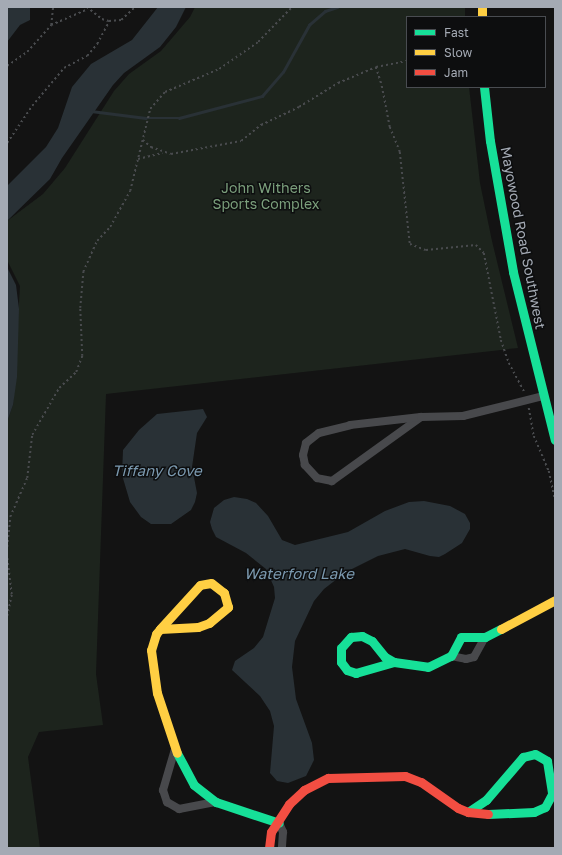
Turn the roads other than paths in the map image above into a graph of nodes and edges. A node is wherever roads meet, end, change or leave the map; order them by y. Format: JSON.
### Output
{"nodes":[{"id":1,"x":484,"y":88,"type":"edge"},
{"id":2,"x":543,"y":396,"type":"junction"},
{"id":3,"x":421,"y":417,"type":"junction"},
{"id":4,"x":555,"y":440,"type":"edge"},
{"id":5,"x":555,"y":600,"type":"edge"},
{"id":6,"x":160,"y":629,"type":"junction"},
{"id":7,"x":485,"y":637,"type":"junction"},
{"id":8,"x":451,"y":656,"type":"junction"},
{"id":9,"x":394,"y":662,"type":"junction"},
{"id":10,"x":175,"y":749,"type":"junction"},
{"id":11,"x":216,"y":802,"type":"junction"},
{"id":12,"x":468,"y":812,"type":"junction"},
{"id":13,"x":279,"y":824,"type":"junction"},
{"id":14,"x":269,"y":848,"type":"edge"},
{"id":15,"x":282,"y":848,"type":"edge"}],
"edges":[{"from":1,"to":2,"type":"street","name":"Mayowood Road Southwest"},
{"from":2,"to":3,"type":"street"},
{"from":2,"to":4,"type":"street","name":"Mayowood Road Southwest"},
{"from":3,"to":3,"type":"street"},
{"from":5,"to":7,"type":"street"},
{"from":6,"to":6,"type":"street"},
{"from":6,"to":10,"type":"street"},
{"from":7,"to":8,"type":"street"},
{"from":7,"to":8,"type":"street"},
{"from":8,"to":9,"type":"street"},
{"from":9,"to":9,"type":"street"},
{"from":10,"to":11,"type":"street"},
{"from":10,"to":11,"type":"street"},
{"from":11,"to":13,"type":"street"},
{"from":12,"to":12,"type":"street"},
{"from":12,"to":13,"type":"street"},
{"from":13,"to":14,"type":"street"},
{"from":13,"to":15,"type":"street"}]}
